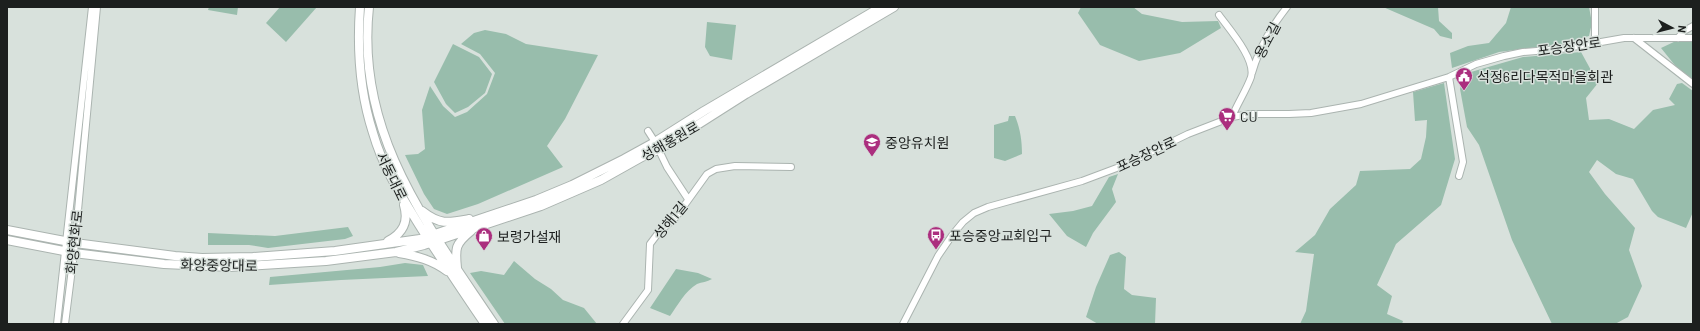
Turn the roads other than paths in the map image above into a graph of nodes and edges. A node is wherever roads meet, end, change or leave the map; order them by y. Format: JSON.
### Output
{"nodes":[{"id":1,"x":92,"y":7,"type":"edge"},
{"id":2,"x":97,"y":7,"type":"edge"},
{"id":3,"x":360,"y":7,"type":"edge"},
{"id":4,"x":369,"y":7,"type":"edge"},
{"id":5,"x":881,"y":7,"type":"edge"},
{"id":6,"x":894,"y":7,"type":"edge"},
{"id":7,"x":1287,"y":7,"type":"edge"},
{"id":8,"x":1595,"y":7,"type":"edge"},
{"id":9,"x":1219,"y":15,"type":"dead end"},
{"id":10,"x":1693,"y":26,"type":"edge"},
{"id":11,"x":1634,"y":38,"type":"junction"},
{"id":12,"x":1678,"y":38,"type":"junction"},
{"id":13,"x":1693,"y":38,"type":"edge"},
{"id":14,"x":1595,"y":43,"type":"junction"},
{"id":15,"x":1251,"y":76,"type":"junction"},
{"id":16,"x":1449,"y":77,"type":"junction"},
{"id":17,"x":1693,"y":84,"type":"edge"},
{"id":18,"x":1232,"y":117,"type":"junction"},
{"id":19,"x":648,"y":131,"type":"dead end"},
{"id":20,"x":657,"y":146,"type":"junction"},
{"id":21,"x":791,"y":167,"type":"dead end"},
{"id":22,"x":1459,"y":176,"type":"dead end"},
{"id":23,"x":401,"y":197,"type":"junction"},
{"id":24,"x":688,"y":199,"type":"junction"},
{"id":25,"x":416,"y":204,"type":"junction"},
{"id":26,"x":501,"y":213,"type":"junction"},
{"id":27,"x":475,"y":228,"type":"junction"},
{"id":28,"x":7,"y":230,"type":"edge"},
{"id":29,"x":433,"y":239,"type":"junction"},
{"id":30,"x":7,"y":240,"type":"edge"},
{"id":31,"x":65,"y":242,"type":"junction"},
{"id":32,"x":75,"y":243,"type":"junction"},
{"id":33,"x":386,"y":243,"type":"junction"},
{"id":34,"x":64,"y":252,"type":"junction"},
{"id":35,"x":396,"y":252,"type":"junction"},
{"id":36,"x":74,"y":253,"type":"junction"},
{"id":37,"x":454,"y":272,"type":"junction"},
{"id":38,"x":57,"y":324,"type":"edge"},
{"id":39,"x":65,"y":324,"type":"edge"},
{"id":40,"x":485,"y":324,"type":"edge"},
{"id":41,"x":494,"y":324,"type":"edge"},
{"id":42,"x":623,"y":324,"type":"edge"},
{"id":43,"x":903,"y":324,"type":"edge"}],
"edges":[{"from":1,"to":31,"type":"street","name":"화양현화로"},
{"from":2,"to":32,"type":"street","name":"화양현화로"},
{"from":3,"to":23,"type":"main road","name":"서동대로"},
{"from":4,"to":25,"type":"main road","name":"서동대로"},
{"from":5,"to":20,"type":"main road","name":"성해홍원로"},
{"from":6,"to":20,"type":"main road","name":"성해홍원로"},
{"from":7,"to":15,"type":"street","name":"용소길"},
{"from":8,"to":14,"type":"street"},
{"from":9,"to":15,"type":"street","name":"용소길"},
{"from":10,"to":12,"type":"street"},
{"from":11,"to":12,"type":"street","name":"포승장안로"},
{"from":11,"to":14,"type":"street","name":"포승장안로"},
{"from":11,"to":17,"type":"street"},
{"from":12,"to":13,"type":"street","name":"포승장안로"},
{"from":14,"to":16,"type":"street","name":"포승장안로"},
{"from":15,"to":18,"type":"street","name":"용소길"},
{"from":16,"to":18,"type":"street","name":"포승장안로"},
{"from":16,"to":22,"type":"street"},
{"from":18,"to":43,"type":"street","name":"포승장안로"},
{"from":19,"to":20,"type":"street"},
{"from":20,"to":24,"type":"street"},
{"from":20,"to":26,"type":"main road","name":"성해홍원로"},
{"from":20,"to":27,"type":"main road","name":"성해홍원로"},
{"from":21,"to":24,"type":"street","name":"성해1길"},
{"from":23,"to":29,"type":"main road","name":"서동대로"},
{"from":23,"to":33,"type":"main road"},
{"from":24,"to":42,"type":"street","name":"성해1길"},
{"from":25,"to":26,"type":"main road"},
{"from":25,"to":29,"type":"main road","name":"서동대로"},
{"from":26,"to":29,"type":"main road","name":"성해홍원로"},
{"from":27,"to":29,"type":"main road","name":"성해홍원로"},
{"from":27,"to":37,"type":"main road"},
{"from":28,"to":31,"type":"main road","name":"화양중앙대로"},
{"from":29,"to":33,"type":"main road","name":"화양중앙대로"},
{"from":29,"to":35,"type":"main road","name":"화양중앙대로"},
{"from":29,"to":37,"type":"main road","name":"서동대로"},
{"from":30,"to":34,"type":"main road","name":"화양중앙대로"},
{"from":31,"to":32,"type":"main road","name":"화양중앙대로"},
{"from":31,"to":34,"type":"street","name":"화양현화로"},
{"from":32,"to":33,"type":"main road","name":"화양중앙대로"},
{"from":32,"to":36,"type":"street","name":"화양현화로"},
{"from":34,"to":36,"type":"main road","name":"화양중앙대로"},
{"from":34,"to":38,"type":"street","name":"화양현화로"},
{"from":35,"to":36,"type":"main road","name":"화양중앙대로"},
{"from":35,"to":37,"type":"main road"},
{"from":36,"to":39,"type":"street","name":"화양현화로"},
{"from":37,"to":40,"type":"main road","name":"서동대로"},
{"from":37,"to":41,"type":"main road","name":"서동대로"}]}
